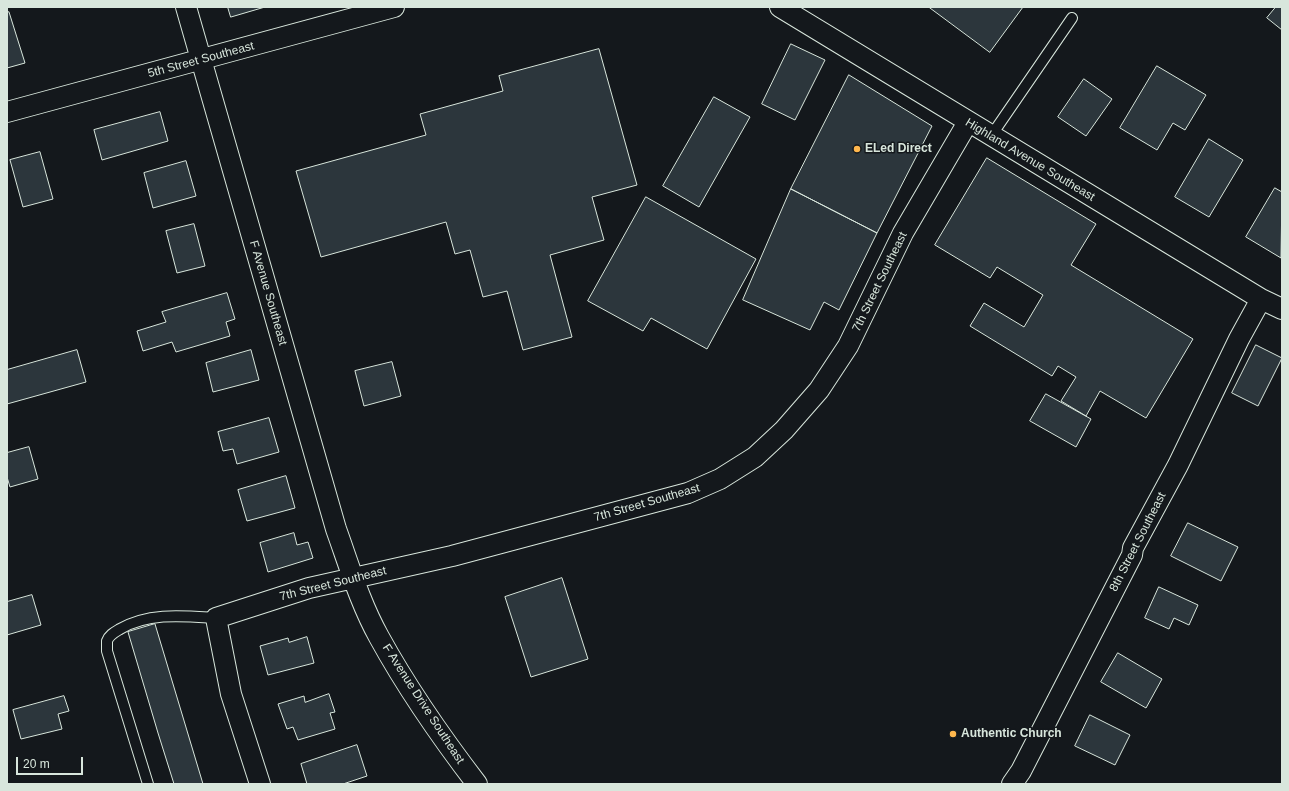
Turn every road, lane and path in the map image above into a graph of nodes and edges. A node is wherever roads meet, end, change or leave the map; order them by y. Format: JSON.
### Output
{"nodes":[{"id":1,"x":186,"y":7,"type":"edge"},
{"id":2,"x":394,"y":7,"type":"edge"},
{"id":3,"x":788,"y":9,"type":"edge"},
{"id":4,"x":1072,"y":18,"type":"dead end"},
{"id":5,"x":201,"y":61,"type":"junction"},
{"id":6,"x":7,"y":112,"type":"edge"},
{"id":7,"x":968,"y":122,"type":"junction"},
{"id":8,"x":991,"y":136,"type":"junction"},
{"id":9,"x":1261,"y":299,"type":"junction"},
{"id":10,"x":1282,"y":309,"type":"edge"},
{"id":11,"x":353,"y":578,"type":"junction"},
{"id":12,"x":216,"y":618,"type":"junction"},
{"id":13,"x":148,"y":784,"type":"edge"},
{"id":14,"x":260,"y":784,"type":"edge"},
{"id":15,"x":477,"y":784,"type":"edge"},
{"id":16,"x":1012,"y":784,"type":"edge"}],
"edges":[{"from":1,"to":5,"type":"street","name":"F Avenue Southeast"},
{"from":2,"to":5,"type":"street","name":"5th Street Southeast"},
{"from":3,"to":7,"type":"street","name":"Highland Avenue Southeast"},
{"from":4,"to":8,"type":"lane"},
{"from":5,"to":6,"type":"street","name":"5th Street Southeast"},
{"from":5,"to":11,"type":"street","name":"F Avenue Southeast"},
{"from":7,"to":8,"type":"street","name":"Highland Avenue Southeast"},
{"from":7,"to":11,"type":"street","name":"7th Street Southeast"},
{"from":8,"to":9,"type":"street","name":"Highland Avenue Southeast"},
{"from":9,"to":10,"type":"street","name":"Highland Avenue Southeast"},
{"from":9,"to":16,"type":"street","name":"8th Street Southeast"},
{"from":11,"to":12,"type":"street","name":"7th Street Southeast"},
{"from":11,"to":15,"type":"street","name":"F Avenue Drive Southeast"},
{"from":12,"to":13,"type":"lane"},
{"from":12,"to":14,"type":"street"}]}
